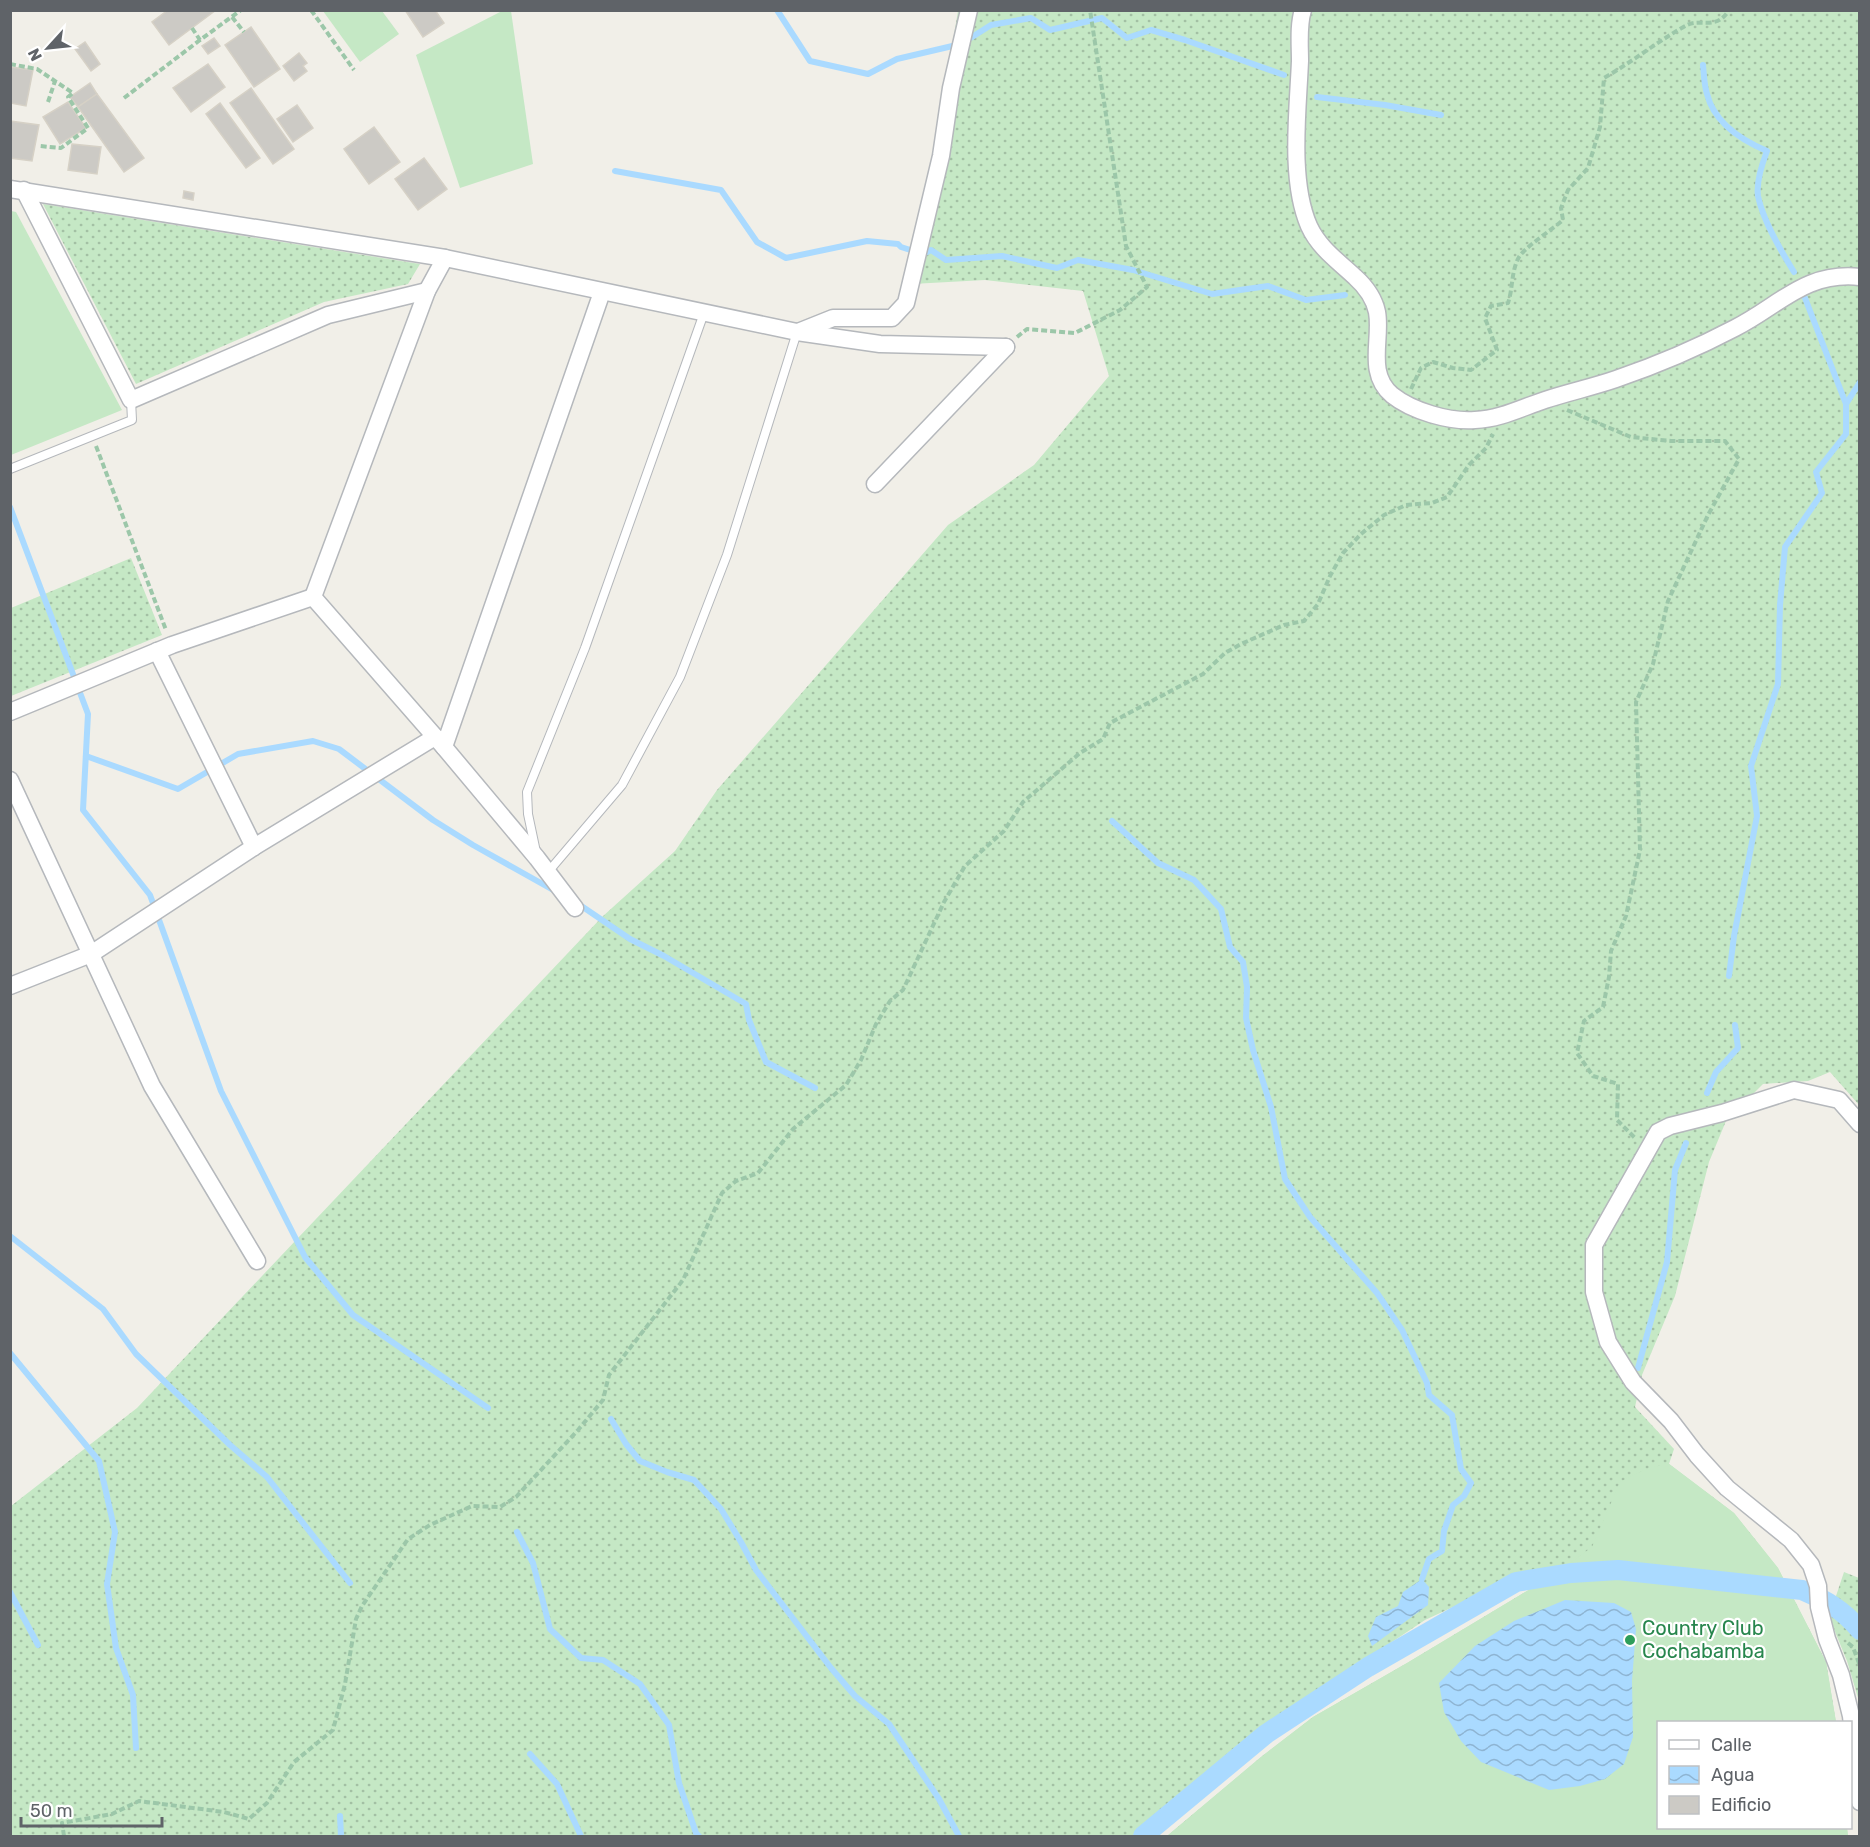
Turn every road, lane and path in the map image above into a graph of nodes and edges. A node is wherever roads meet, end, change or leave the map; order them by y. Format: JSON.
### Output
{"nodes":[{"id":1,"x":241,"y":10,"type":"edge"},
{"id":2,"x":311,"y":10,"type":"edge"},
{"id":3,"x":969,"y":10,"type":"edge"},
{"id":4,"x":1090,"y":10,"type":"edge"},
{"id":5,"x":1303,"y":10,"type":"edge"},
{"id":6,"x":1729,"y":10,"type":"edge"},
{"id":7,"x":232,"y":17,"type":"junction"},
{"id":8,"x":192,"y":28,"type":"dead end"},
{"id":9,"x":244,"y":32,"type":"dead end"},
{"id":10,"x":200,"y":40,"type":"junction"},
{"id":11,"x":10,"y":64,"type":"edge"},
{"id":12,"x":354,"y":70,"type":"dead end"},
{"id":13,"x":55,"y":81,"type":"junction"},
{"id":14,"x":124,"y":98,"type":"dead end"},
{"id":15,"x":48,"y":102,"type":"dead end"},
{"id":16,"x":40,"y":146,"type":"dead end"},
{"id":17,"x":17,"y":189,"type":"edge"},
{"id":18,"x":445,"y":258,"type":"junction"},
{"id":19,"x":1860,"y":277,"type":"edge"},
{"id":20,"x":427,"y":291,"type":"junction"},
{"id":21,"x":602,"y":292,"type":"junction"},
{"id":22,"x":704,"y":313,"type":"junction"},
{"id":23,"x":797,"y":332,"type":"junction"},
{"id":24,"x":1006,"y":347,"type":"junction"},
{"id":25,"x":131,"y":400,"type":"junction"},
{"id":26,"x":1545,"y":400,"type":"junction"},
{"id":27,"x":1403,"y":402,"type":"junction"},
{"id":28,"x":1501,"y":417,"type":"junction"},
{"id":29,"x":92,"y":436,"type":"junction"},
{"id":30,"x":10,"y":468,"type":"edge"},
{"id":31,"x":875,"y":484,"type":"dead end"},
{"id":32,"x":313,"y":597,"type":"junction"},
{"id":33,"x":164,"y":648,"type":"junction"},
{"id":34,"x":10,"y":712,"type":"edge"},
{"id":35,"x":439,"y":742,"type":"junction"},
{"id":36,"x":10,"y":780,"type":"edge"},
{"id":37,"x":254,"y":847,"type":"junction"},
{"id":38,"x":537,"y":858,"type":"junction"},
{"id":39,"x":548,"y":872,"type":"junction"},
{"id":40,"x":575,"y":908,"type":"dead end"},
{"id":41,"x":91,"y":954,"type":"junction"},
{"id":42,"x":10,"y":986,"type":"edge"},
{"id":43,"x":1860,"y":1124,"type":"edge"},
{"id":44,"x":1647,"y":1150,"type":"junction"},
{"id":45,"x":257,"y":1261,"type":"dead end"},
{"id":46,"x":1852,"y":1721,"type":"edge"},
{"id":47,"x":1852,"y":1726,"type":"edge"},
{"id":48,"x":1860,"y":1802,"type":"edge"},
{"id":49,"x":64,"y":1836,"type":"edge"}],
"edges":[{"from":1,"to":7,"type":"path"},
{"from":2,"to":12,"type":"path"},
{"from":3,"to":23,"type":"street"},
{"from":4,"to":24,"type":"path"},
{"from":5,"to":27,"type":"street"},
{"from":6,"to":27,"type":"path"},
{"from":7,"to":9,"type":"path"},
{"from":7,"to":10,"type":"path"},
{"from":8,"to":10,"type":"path"},
{"from":10,"to":14,"type":"path"},
{"from":11,"to":13,"type":"path"},
{"from":13,"to":15,"type":"path"},
{"from":13,"to":16,"type":"path"},
{"from":17,"to":18,"type":"street"},
{"from":17,"to":25,"type":"street"},
{"from":18,"to":20,"type":"street"},
{"from":18,"to":21,"type":"street"},
{"from":19,"to":26,"type":"street"},
{"from":20,"to":25,"type":"street"},
{"from":20,"to":32,"type":"street"},
{"from":21,"to":22,"type":"street"},
{"from":21,"to":35,"type":"street"},
{"from":22,"to":23,"type":"street"},
{"from":22,"to":38,"type":"lane"},
{"from":23,"to":24,"type":"street"},
{"from":23,"to":39,"type":"lane"},
{"from":24,"to":31,"type":"street"},
{"from":25,"to":29,"type":"lane"},
{"from":26,"to":28,"type":"street"},
{"from":26,"to":44,"type":"path"},
{"from":27,"to":28,"type":"street"},
{"from":28,"to":49,"type":"path"},
{"from":29,"to":30,"type":"lane"},
{"from":29,"to":33,"type":"path"},
{"from":32,"to":33,"type":"street"},
{"from":32,"to":35,"type":"street"},
{"from":33,"to":34,"type":"street"},
{"from":33,"to":37,"type":"street"},
{"from":35,"to":37,"type":"street"},
{"from":35,"to":38,"type":"street"},
{"from":36,"to":41,"type":"street"},
{"from":37,"to":41,"type":"street"},
{"from":38,"to":39,"type":"street"},
{"from":39,"to":40,"type":"street"},
{"from":41,"to":42,"type":"street"},
{"from":41,"to":45,"type":"street"},
{"from":43,"to":44,"type":"street"},
{"from":44,"to":46,"type":"street"},
{"from":47,"to":48,"type":"street"}]}
